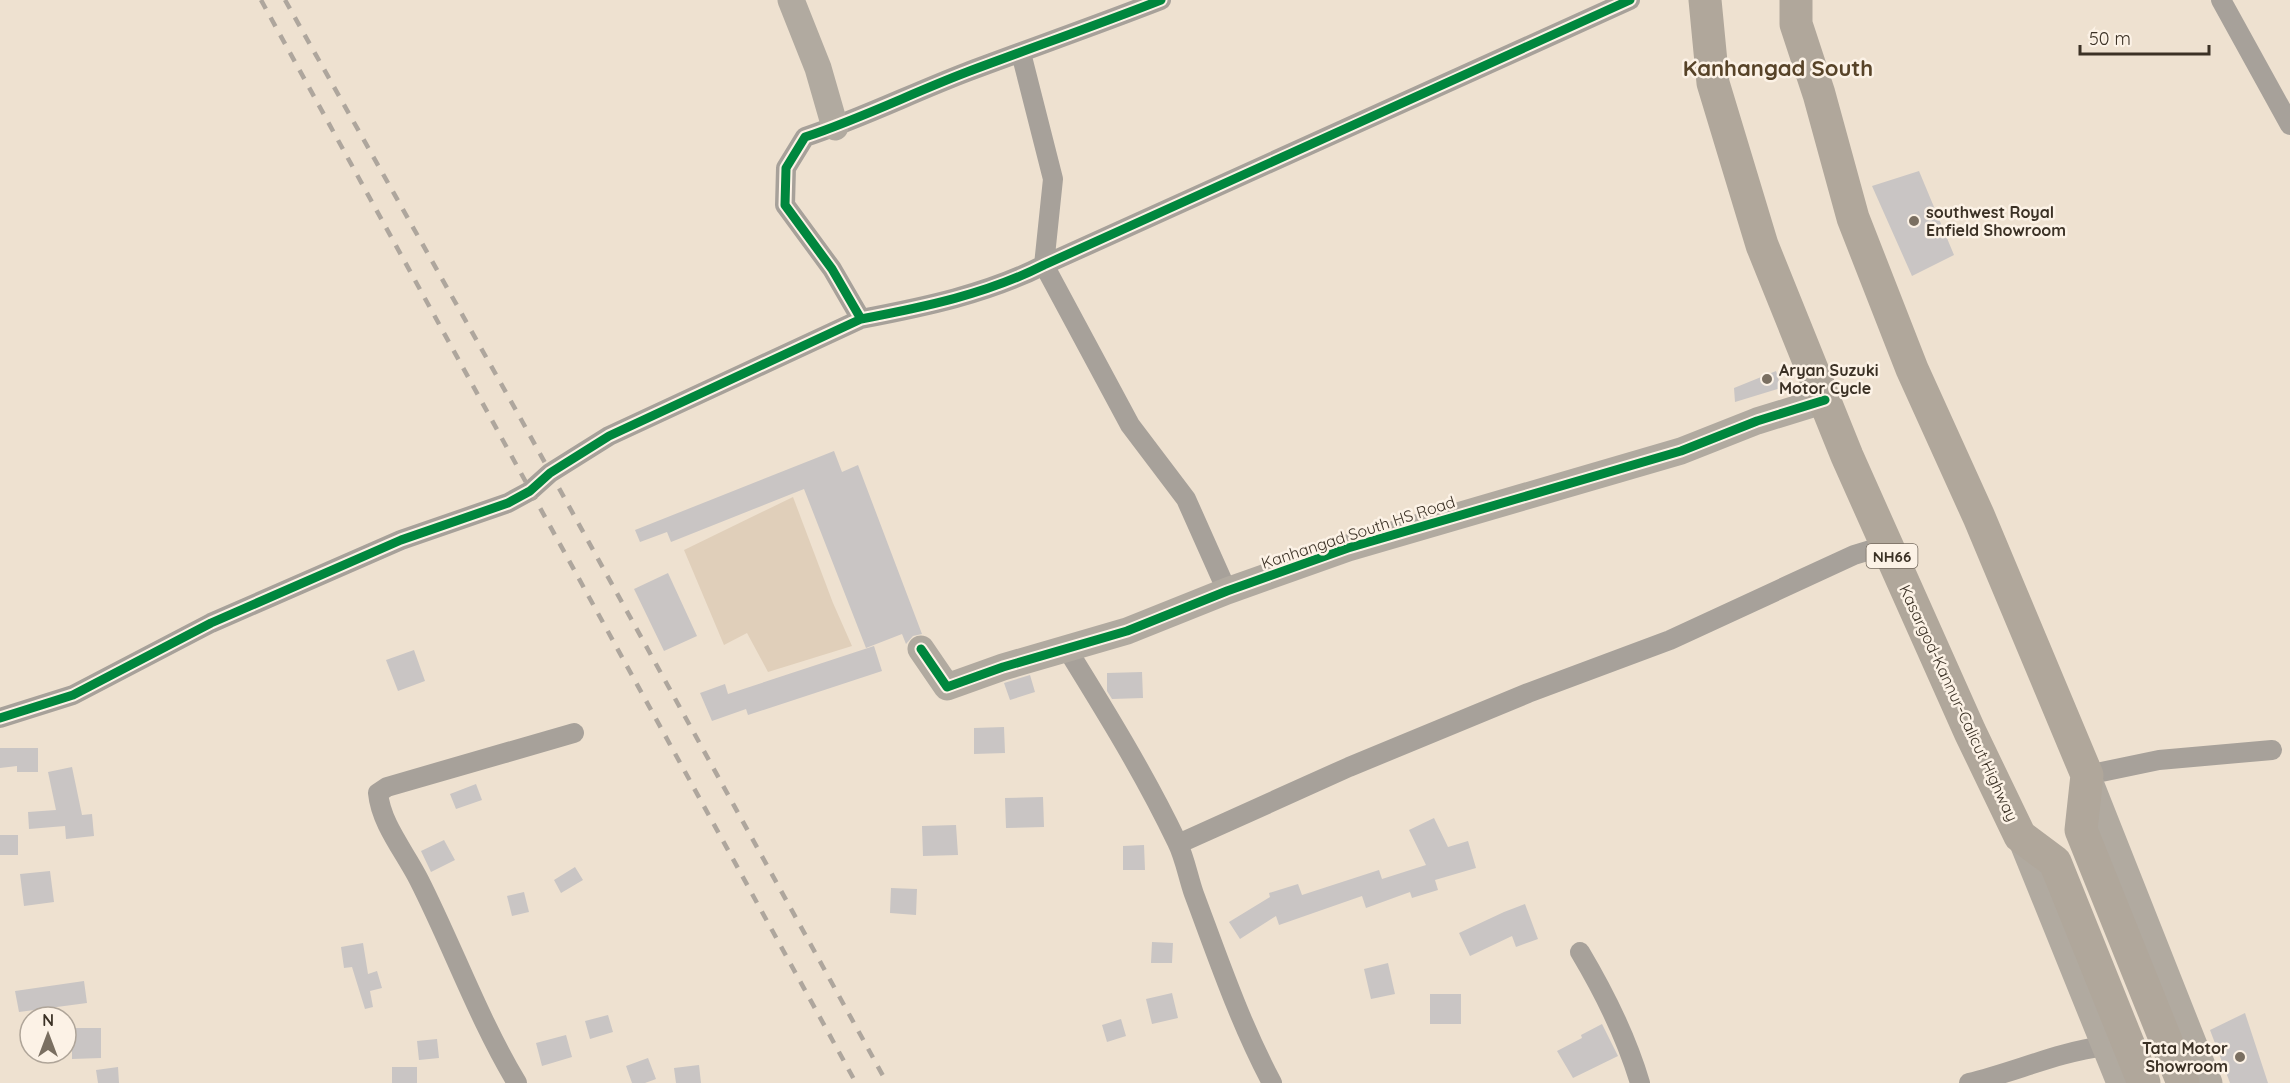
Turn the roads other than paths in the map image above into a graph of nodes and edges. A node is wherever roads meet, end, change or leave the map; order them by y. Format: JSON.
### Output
{"nodes":[{"id":1,"x":791,"y":0,"type":"edge"},
{"id":2,"x":1161,"y":0,"type":"edge"},
{"id":3,"x":1630,"y":0,"type":"edge"},
{"id":4,"x":1705,"y":0,"type":"edge"},
{"id":5,"x":1796,"y":0,"type":"edge"},
{"id":6,"x":2221,"y":0,"type":"edge"},
{"id":7,"x":1021,"y":53,"type":"junction"},
{"id":8,"x":2290,"y":125,"type":"edge"},
{"id":9,"x":835,"y":127,"type":"junction"},
{"id":10,"x":1044,"y":265,"type":"junction"},
{"id":11,"x":861,"y":319,"type":"junction"},
{"id":12,"x":1825,"y":400,"type":"junction"},
{"id":13,"x":1887,"y":545,"type":"junction"},
{"id":14,"x":1227,"y":591,"type":"junction"},
{"id":15,"x":921,"y":649,"type":"dead end"},
{"id":16,"x":1067,"y":649,"type":"junction"},
{"id":17,"x":0,"y":718,"type":"edge"},
{"id":18,"x":574,"y":733,"type":"dead end"},
{"id":19,"x":2272,"y":750,"type":"dead end"},
{"id":20,"x":2087,"y":775,"type":"junction"},
{"id":21,"x":2020,"y":836,"type":"junction"},
{"id":22,"x":1178,"y":844,"type":"junction"},
{"id":23,"x":1580,"y":952,"type":"dead end"},
{"id":24,"x":2105,"y":1046,"type":"junction"},
{"id":25,"x":517,"y":1083,"type":"edge"},
{"id":26,"x":1272,"y":1083,"type":"edge"},
{"id":27,"x":1640,"y":1083,"type":"edge"},
{"id":28,"x":1969,"y":1083,"type":"edge"},
{"id":29,"x":2120,"y":1083,"type":"edge"},
{"id":30,"x":2144,"y":1083,"type":"edge"},
{"id":31,"x":2183,"y":1083,"type":"edge"},
{"id":32,"x":2209,"y":1083,"type":"edge"}],
"edges":[{"from":1,"to":9,"type":"street"},
{"from":2,"to":7,"type":"street"},
{"from":3,"to":10,"type":"street"},
{"from":4,"to":12,"type":"highway","name":"Kasargod-Kannur-Calicut Highway","number":"NH66"},
{"from":5,"to":20,"type":"highway"},
{"from":6,"to":8,"type":"street"},
{"from":7,"to":9,"type":"street"},
{"from":7,"to":10,"type":"street"},
{"from":9,"to":11,"type":"street"},
{"from":10,"to":11,"type":"street"},
{"from":10,"to":14,"type":"street"},
{"from":11,"to":17,"type":"street"},
{"from":12,"to":13,"type":"highway","name":"Kasargod-Kannur-Calicut Highway","number":"NH66"},
{"from":12,"to":14,"type":"street","name":"Kanhangad South HS Road"},
{"from":13,"to":21,"type":"highway","name":"Kasargod-Kannur-Calicut Highway","number":"NH66"},
{"from":13,"to":22,"type":"street"},
{"from":14,"to":16,"type":"street","name":"Kanhangad South HS Road"},
{"from":15,"to":16,"type":"street","name":"Kanhangad South HS Road"},
{"from":16,"to":22,"type":"street"},
{"from":18,"to":25,"type":"street"},
{"from":19,"to":20,"type":"street"},
{"from":20,"to":31,"type":"highway"},
{"from":20,"to":32,"type":"street"},
{"from":21,"to":24,"type":"street"},
{"from":21,"to":30,"type":"highway","name":"Kasargod-Kannur-Calicut Highway","number":"NH66"},
{"from":22,"to":26,"type":"street"},
{"from":23,"to":27,"type":"street"},
{"from":24,"to":28,"type":"street"},
{"from":24,"to":29,"type":"street"}]}
